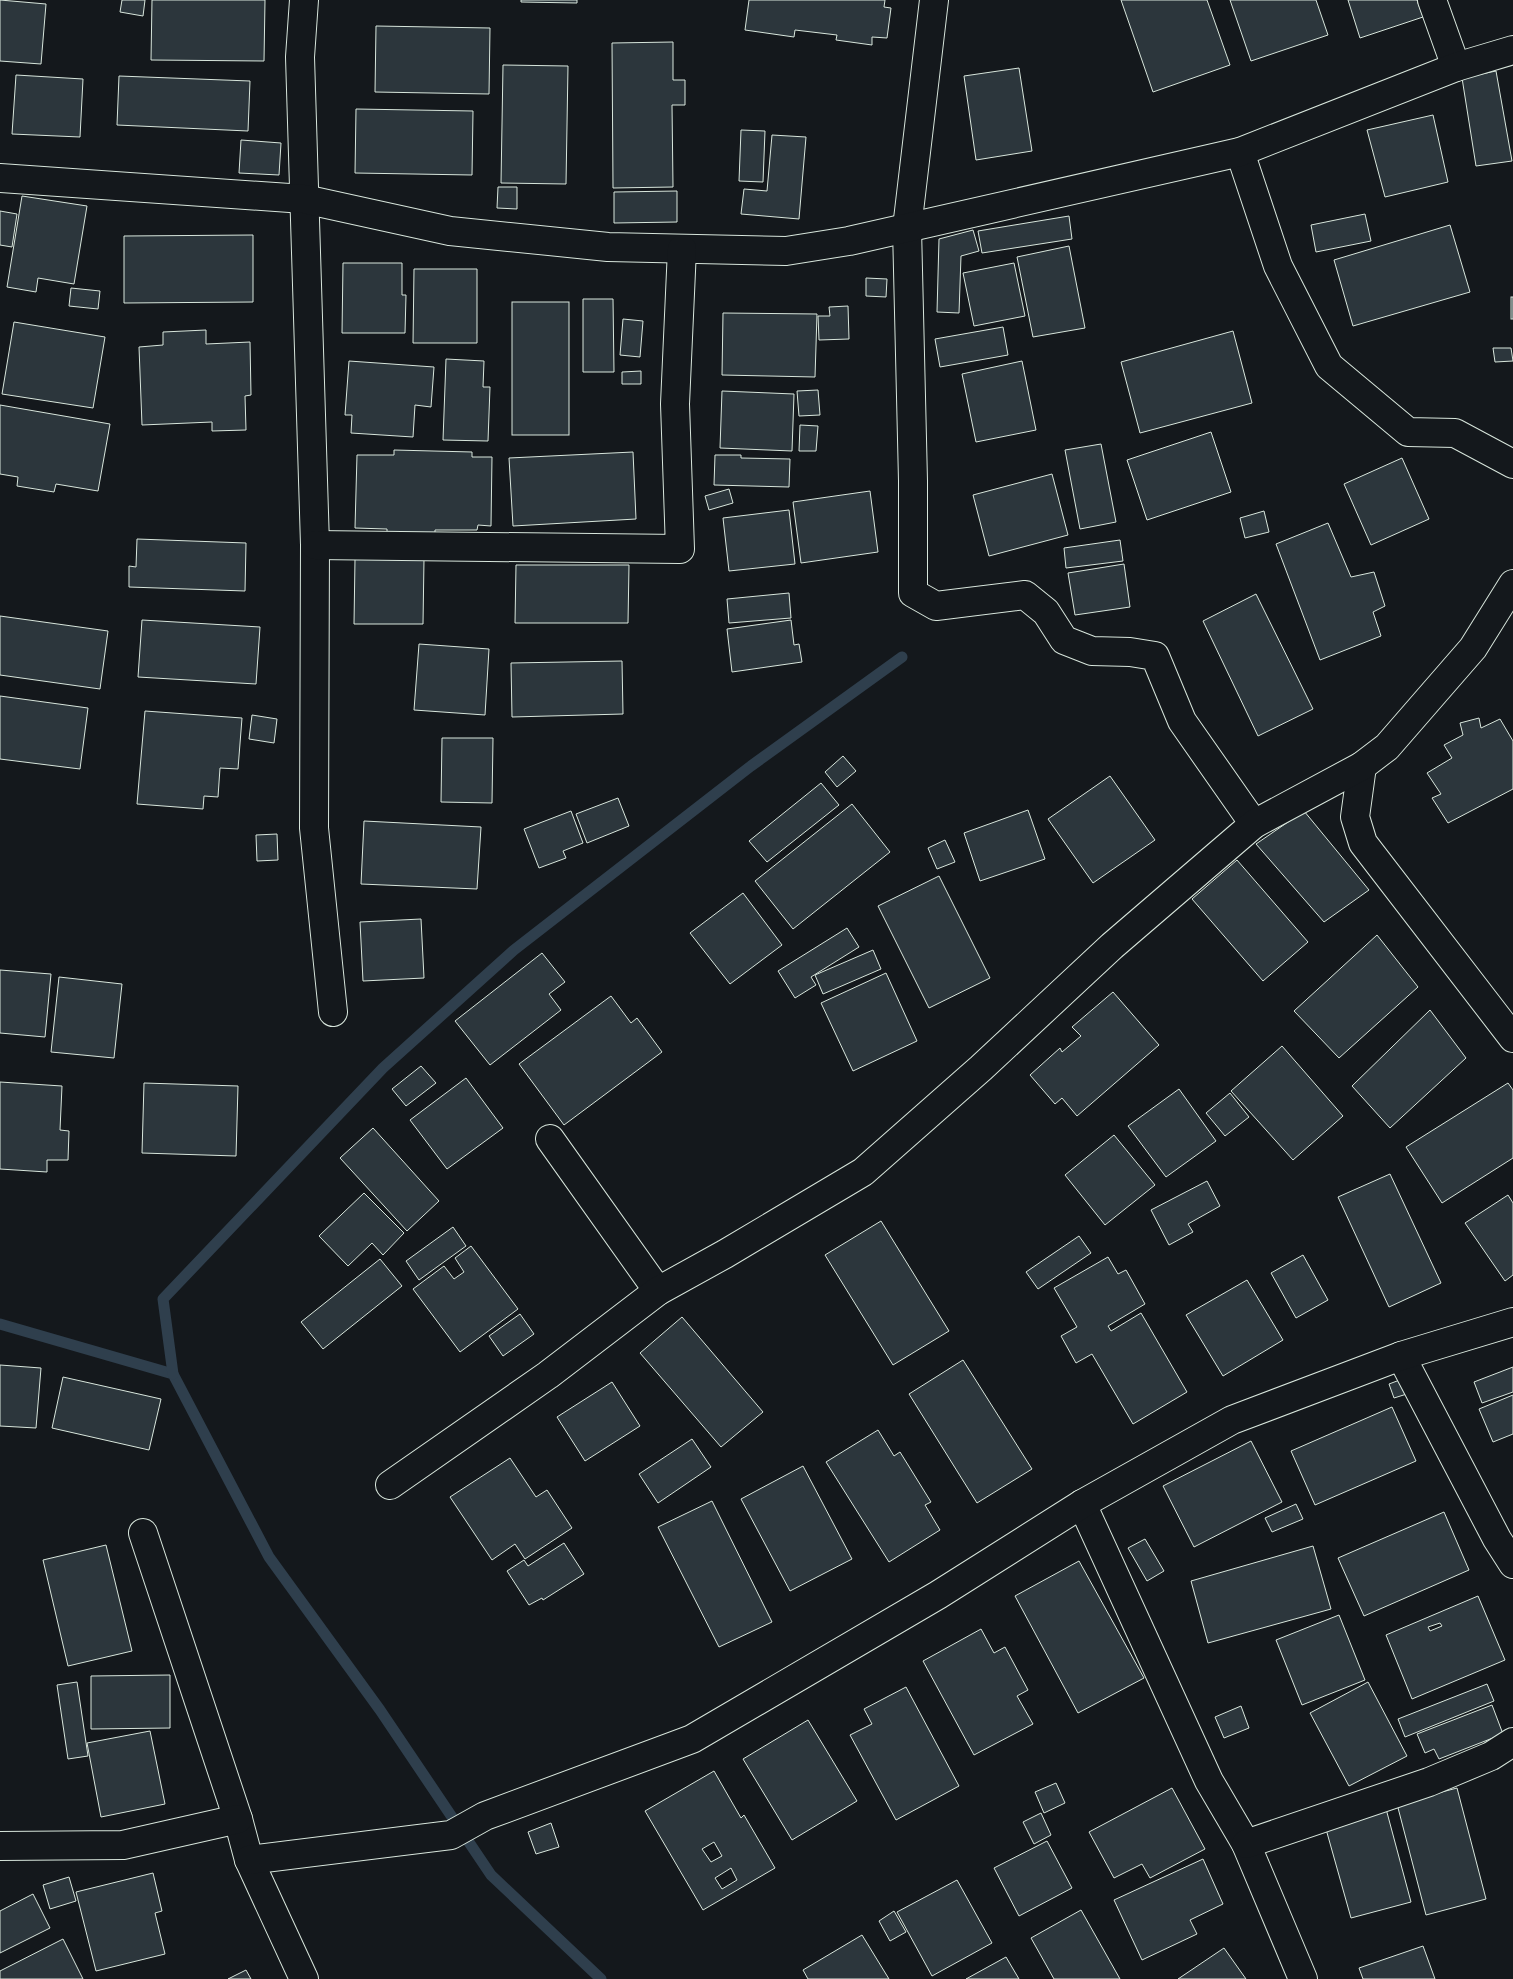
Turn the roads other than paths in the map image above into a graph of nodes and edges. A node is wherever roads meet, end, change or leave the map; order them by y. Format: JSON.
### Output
{"nodes":[{"id":1,"x":304,"y":0,"type":"edge"},
{"id":2,"x":934,"y":0,"type":"edge"},
{"id":3,"x":1432,"y":0,"type":"edge"},
{"id":4,"x":1513,"y":50,"type":"edge"},
{"id":5,"x":1456,"y":67,"type":"junction"},
{"id":6,"x":1240,"y":152,"type":"junction"},
{"id":7,"x":0,"y":178,"type":"edge"},
{"id":8,"x":304,"y":199,"type":"junction"},
{"id":9,"x":907,"y":228,"type":"junction"},
{"id":10,"x":682,"y":249,"type":"junction"},
{"id":11,"x":1513,"y":464,"type":"edge"},
{"id":12,"x":316,"y":545,"type":"junction"},
{"id":13,"x":1513,"y":584,"type":"edge"},
{"id":14,"x":1362,"y":766,"type":"junction"},
{"id":15,"x":1254,"y":824,"type":"junction"},
{"id":16,"x":332,"y":1012,"type":"dead end"},
{"id":17,"x":1513,"y":1038,"type":"edge"},
{"id":18,"x":550,"y":1139,"type":"dead end"},
{"id":19,"x":658,"y":1291,"type":"junction"},
{"id":20,"x":1513,"y":1322,"type":"edge"},
{"id":21,"x":1402,"y":1356,"type":"junction"},
{"id":22,"x":390,"y":1485,"type":"dead end"},
{"id":23,"x":1082,"y":1504,"type":"junction"},
{"id":24,"x":143,"y":1534,"type":"dead end"},
{"id":25,"x":1513,"y":1564,"type":"edge"},
{"id":26,"x":1513,"y":1742,"type":"edge"},
{"id":27,"x":238,"y":1819,"type":"junction"},
{"id":28,"x":1246,"y":1844,"type":"junction"},
{"id":29,"x":0,"y":1846,"type":"edge"},
{"id":30,"x":249,"y":1860,"type":"junction"},
{"id":31,"x":304,"y":1979,"type":"edge"},
{"id":32,"x":1303,"y":1979,"type":"edge"}],
"edges":[{"from":1,"to":8,"type":"street"},
{"from":2,"to":9,"type":"street"},
{"from":3,"to":5,"type":"street"},
{"from":4,"to":5,"type":"street"},
{"from":5,"to":6,"type":"street"},
{"from":6,"to":9,"type":"street"},
{"from":6,"to":11,"type":"street"},
{"from":7,"to":8,"type":"street"},
{"from":8,"to":10,"type":"street"},
{"from":8,"to":12,"type":"street"},
{"from":9,"to":10,"type":"street"},
{"from":9,"to":15,"type":"street"},
{"from":10,"to":12,"type":"street"},
{"from":12,"to":16,"type":"street"},
{"from":13,"to":14,"type":"street"},
{"from":14,"to":15,"type":"street"},
{"from":14,"to":17,"type":"street"},
{"from":15,"to":19,"type":"street"},
{"from":18,"to":19,"type":"street"},
{"from":19,"to":22,"type":"street"},
{"from":20,"to":21,"type":"street"},
{"from":21,"to":23,"type":"street"},
{"from":21,"to":25,"type":"street"},
{"from":23,"to":28,"type":"street"},
{"from":23,"to":30,"type":"street"},
{"from":24,"to":27,"type":"street"},
{"from":26,"to":28,"type":"street"},
{"from":27,"to":29,"type":"street"},
{"from":27,"to":30,"type":"street"},
{"from":28,"to":32,"type":"street"},
{"from":30,"to":31,"type":"street"}]}
